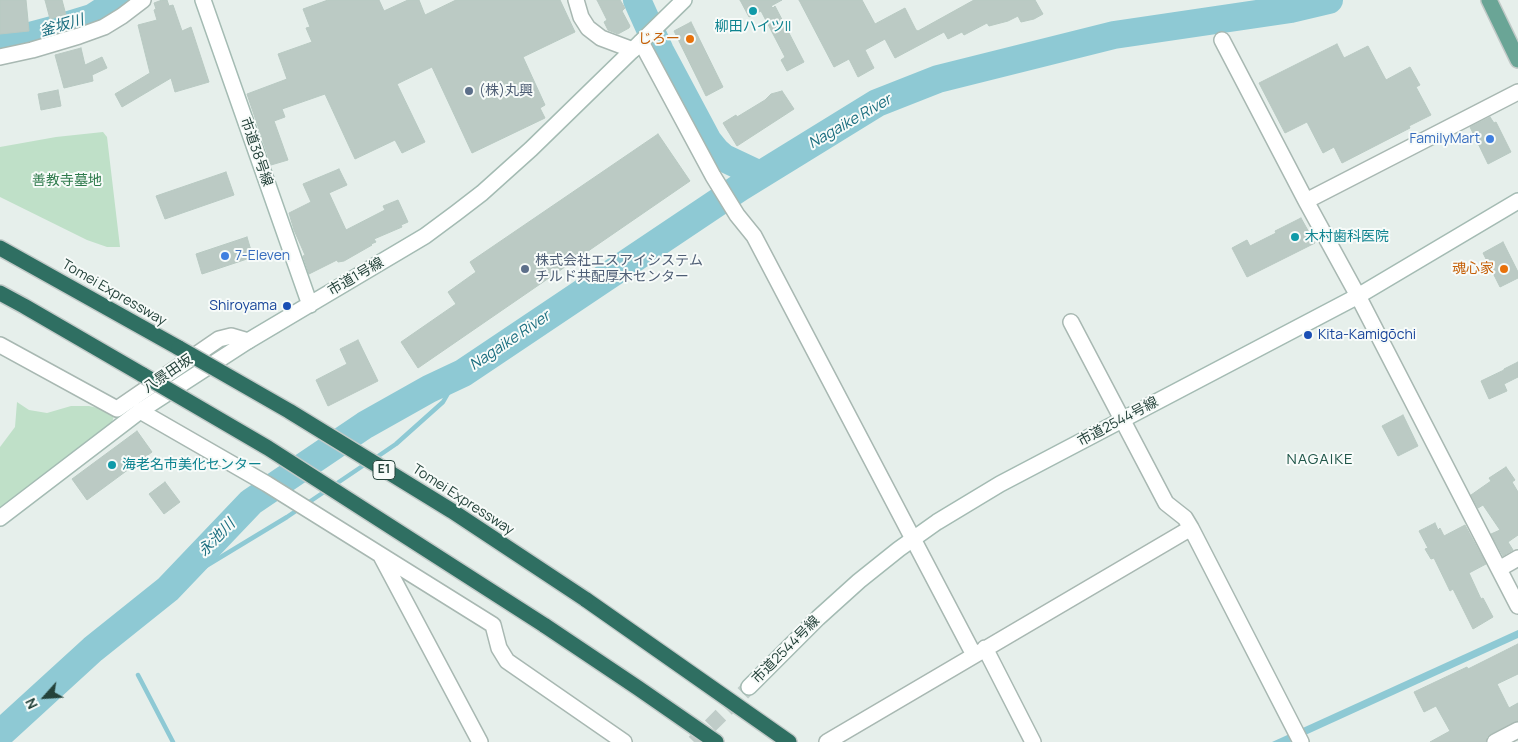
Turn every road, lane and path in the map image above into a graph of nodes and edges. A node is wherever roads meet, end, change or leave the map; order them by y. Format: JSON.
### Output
{"nodes":[{"id":1,"x":143,"y":0,"type":"edge"},
{"id":2,"x":204,"y":0,"type":"edge"},
{"id":3,"x":576,"y":0,"type":"edge"},
{"id":4,"x":1490,"y":0,"type":"edge"},
{"id":5,"x":677,"y":3,"type":"edge"},
{"id":6,"x":1222,"y":40,"type":"dead end"},
{"id":7,"x":640,"y":43,"type":"junction"},
{"id":8,"x":0,"y":57,"type":"edge"},
{"id":9,"x":1518,"y":60,"type":"edge"},
{"id":10,"x":1518,"y":92,"type":"edge"},
{"id":11,"x":1306,"y":201,"type":"junction"},
{"id":12,"x":1518,"y":201,"type":"edge"},
{"id":13,"x":0,"y":248,"type":"edge"},
{"id":14,"x":0,"y":293,"type":"edge"},
{"id":15,"x":1358,"y":296,"type":"junction"},
{"id":16,"x":310,"y":305,"type":"junction"},
{"id":17,"x":1071,"y":322,"type":"dead end"},
{"id":18,"x":248,"y":341,"type":"junction"},
{"id":19,"x":0,"y":346,"type":"edge"},
{"id":20,"x":140,"y":411,"type":"junction"},
{"id":21,"x":1122,"y":419,"type":"junction"},
{"id":22,"x":0,"y":518,"type":"edge"},
{"id":23,"x":1191,"y":528,"type":"junction"},
{"id":24,"x":913,"y":538,"type":"junction"},
{"id":25,"x":380,"y":555,"type":"junction"},
{"id":26,"x":1518,"y":558,"type":"edge"},
{"id":27,"x":1499,"y":570,"type":"junction"},
{"id":28,"x":1518,"y":606,"type":"edge"},
{"id":29,"x":979,"y":652,"type":"junction"},
{"id":30,"x":749,"y":686,"type":"tunnel mouth"},
{"id":31,"x":1518,"y":730,"type":"edge"},
{"id":32,"x":1298,"y":737,"type":"edge"},
{"id":33,"x":480,"y":742,"type":"edge"},
{"id":34,"x":624,"y":742,"type":"edge"},
{"id":35,"x":716,"y":742,"type":"edge"},
{"id":36,"x":789,"y":742,"type":"edge"},
{"id":37,"x":827,"y":742,"type":"edge"},
{"id":38,"x":1033,"y":742,"type":"edge"},
{"id":39,"x":1495,"y":742,"type":"edge"}],
"edges":[{"from":1,"to":8,"type":"street"},
{"from":2,"to":16,"type":"street","name":"市道38号線"},
{"from":3,"to":7,"type":"street"},
{"from":4,"to":9,"type":"main road"},
{"from":5,"to":7,"type":"street","name":"市道1号線"},
{"from":6,"to":11,"type":"street"},
{"from":7,"to":16,"type":"street","name":"市道1号線"},
{"from":7,"to":24,"type":"street"},
{"from":10,"to":11,"type":"street"},
{"from":11,"to":15,"type":"street"},
{"from":12,"to":15,"type":"street","name":"市道2544号線"},
{"from":13,"to":36,"type":"highway","name":"Tomei Expressway","number":"E1","bridge":true},
{"from":14,"to":35,"type":"highway","bridge":true},
{"from":15,"to":21,"type":"street","name":"市道2544号線"},
{"from":15,"to":27,"type":"street"},
{"from":16,"to":18,"type":"street","name":"市道1号線"},
{"from":17,"to":21,"type":"street"},
{"from":18,"to":19,"type":"street","name":"八景田坂"},
{"from":18,"to":20,"type":"street","name":"市道1号線"},
{"from":20,"to":22,"type":"street","name":"市道1号線"},
{"from":20,"to":25,"type":"street"},
{"from":21,"to":23,"type":"street"},
{"from":21,"to":24,"type":"street","name":"市道2544号線"},
{"from":23,"to":29,"type":"street"},
{"from":23,"to":32,"type":"street"},
{"from":24,"to":29,"type":"street"},
{"from":24,"to":30,"type":"street","name":"市道2544号線"},
{"from":25,"to":33,"type":"street"},
{"from":25,"to":34,"type":"street"},
{"from":26,"to":27,"type":"street"},
{"from":27,"to":28,"type":"street"},
{"from":29,"to":37,"type":"street"},
{"from":29,"to":38,"type":"street"},
{"from":31,"to":39,"type":"street"}]}
